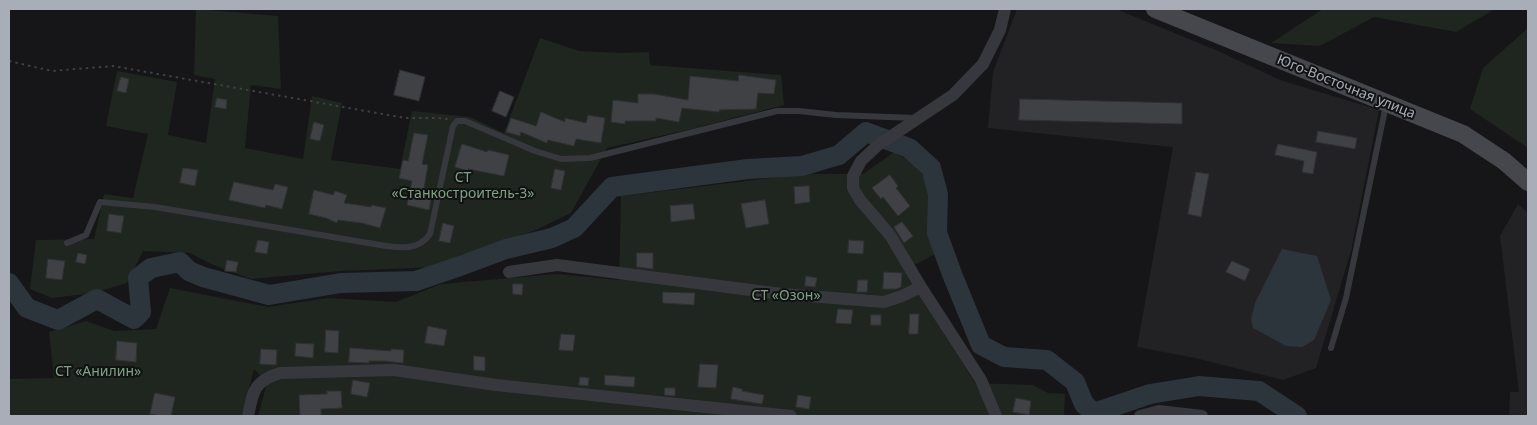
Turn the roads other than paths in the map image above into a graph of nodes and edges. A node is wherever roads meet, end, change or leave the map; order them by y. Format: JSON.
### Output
{"nodes":[{"id":1,"x":1005,"y":9,"type":"edge"},
{"id":2,"x":1155,"y":9,"type":"edge"},
{"id":3,"x":1386,"y":103,"type":"junction"},
{"id":4,"x":920,"y":118,"type":"junction"},
{"id":5,"x":1528,"y":182,"type":"edge"},
{"id":6,"x":67,"y":243,"type":"dead end"},
{"id":7,"x":509,"y":272,"type":"dead end"},
{"id":8,"x":921,"y":288,"type":"junction"},
{"id":9,"x":1331,"y":348,"type":"dead end"},
{"id":10,"x":248,"y":416,"type":"edge"},
{"id":11,"x":791,"y":416,"type":"edge"},
{"id":12,"x":997,"y":416,"type":"edge"},
{"id":13,"x":1140,"y":416,"type":"edge"},
{"id":14,"x":1202,"y":416,"type":"edge"}],
"edges":[{"from":1,"to":4,"type":"street"},
{"from":2,"to":3,"type":"street","name":"Юго-Восточная улица"},
{"from":3,"to":5,"type":"street","name":"Юго-Восточная улица"},
{"from":3,"to":9,"type":"lane"},
{"from":4,"to":6,"type":"lane"},
{"from":4,"to":8,"type":"street"},
{"from":7,"to":8,"type":"street"},
{"from":8,"to":12,"type":"street"},
{"from":10,"to":11,"type":"street"},
{"from":13,"to":14,"type":"street"}]}
